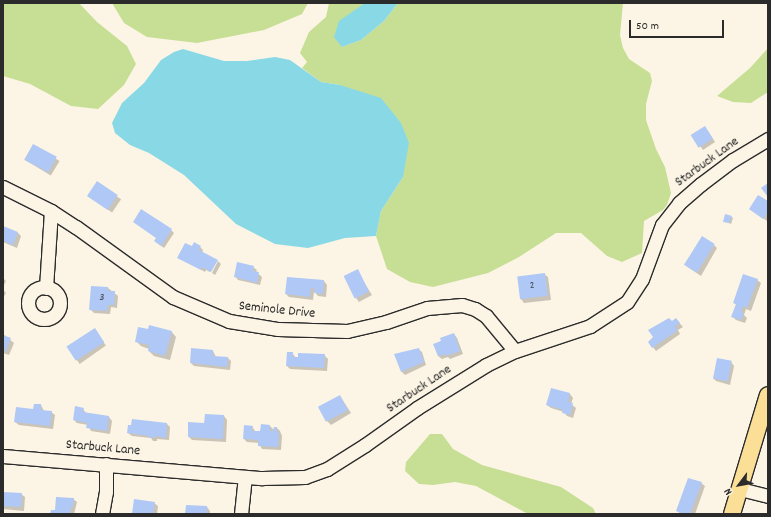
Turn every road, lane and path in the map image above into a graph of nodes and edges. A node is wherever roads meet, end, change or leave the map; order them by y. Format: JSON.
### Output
{"nodes":[{"id":1,"x":768,"y":139,"type":"edge"},
{"id":2,"x":3,"y":187,"type":"edge"},
{"id":3,"x":51,"y":211,"type":"junction"},
{"id":4,"x":46,"y":288,"type":"dead end"},
{"id":5,"x":515,"y":351,"type":"junction"},
{"id":6,"x":768,"y":396,"type":"edge"},
{"id":7,"x":3,"y":456,"type":"edge"},
{"id":8,"x":106,"y":464,"type":"junction"},
{"id":9,"x":245,"y":477,"type":"junction"},
{"id":10,"x":740,"y":489,"type":"junction"},
{"id":11,"x":768,"y":496,"type":"edge"},
{"id":12,"x":102,"y":514,"type":"edge"},
{"id":13,"x":241,"y":514,"type":"edge"},
{"id":14,"x":732,"y":514,"type":"edge"}],
"edges":[{"from":1,"to":5,"type":"street","name":"Starbuck Lane"},
{"from":2,"to":3,"type":"street","name":"Seminole Drive"},
{"from":3,"to":4,"type":"street"},
{"from":3,"to":5,"type":"street","name":"Seminole Drive"},
{"from":5,"to":9,"type":"street","name":"Starbuck Lane"},
{"from":6,"to":10,"type":"main road"},
{"from":7,"to":8,"type":"street","name":"Starbuck Lane"},
{"from":8,"to":9,"type":"street","name":"Starbuck Lane"},
{"from":8,"to":12,"type":"street"},
{"from":9,"to":13,"type":"street"},
{"from":10,"to":11,"type":"street"},
{"from":10,"to":14,"type":"main road"}]}
